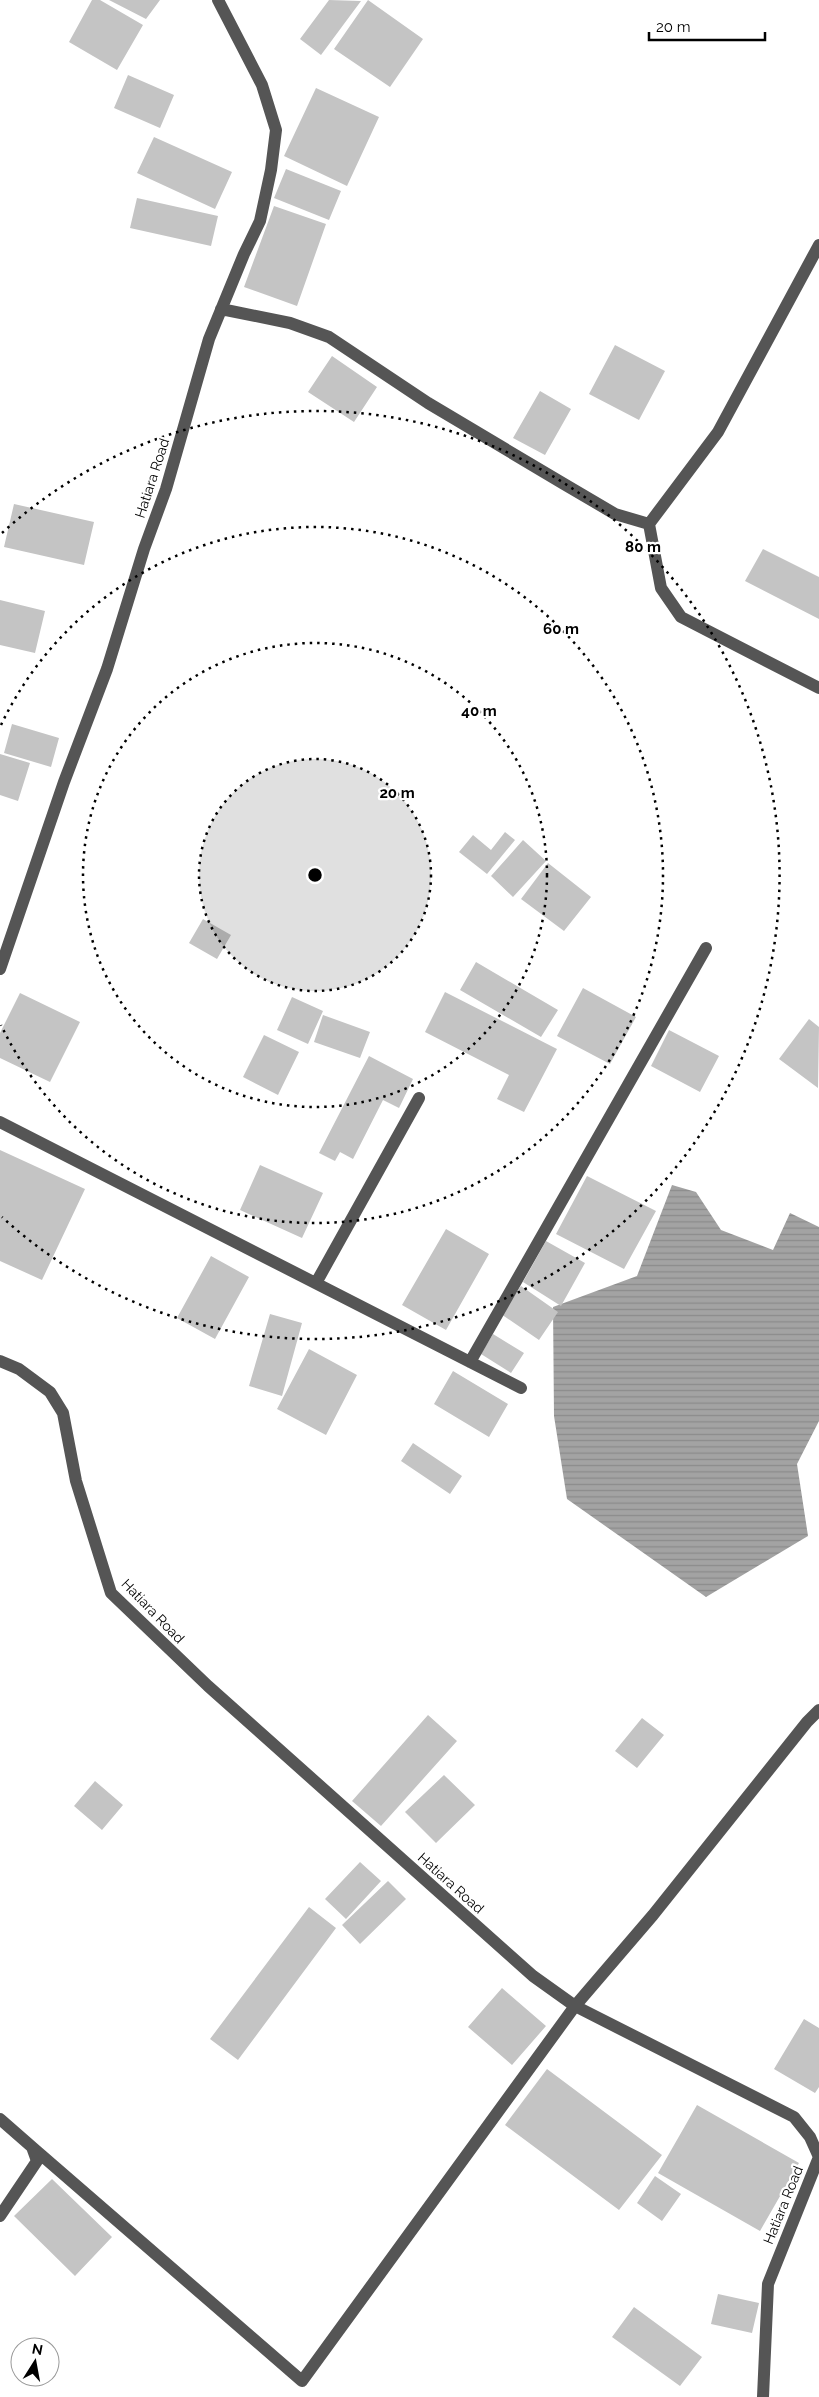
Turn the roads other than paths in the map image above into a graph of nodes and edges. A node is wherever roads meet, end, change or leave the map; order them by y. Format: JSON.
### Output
{"nodes":[{"id":1,"x":218,"y":0,"type":"edge"},
{"id":2,"x":819,"y":245,"type":"edge"},
{"id":3,"x":221,"y":309,"type":"junction"},
{"id":4,"x":649,"y":524,"type":"junction"},
{"id":5,"x":819,"y":688,"type":"edge"},
{"id":6,"x":706,"y":948,"type":"dead end"},
{"id":7,"x":0,"y":969,"type":"edge"},
{"id":8,"x":419,"y":1098,"type":"dead end"},
{"id":9,"x":0,"y":1122,"type":"edge"},
{"id":10,"x":316,"y":1283,"type":"junction"},
{"id":11,"x":0,"y":1361,"type":"edge"},
{"id":12,"x":470,"y":1362,"type":"junction"},
{"id":13,"x":521,"y":1388,"type":"dead end"},
{"id":14,"x":819,"y":1710,"type":"edge"},
{"id":15,"x":575,"y":2006,"type":"junction"},
{"id":16,"x":0,"y":2119,"type":"edge"},
{"id":17,"x":32,"y":2147,"type":"junction"},
{"id":18,"x":819,"y":2157,"type":"edge"},
{"id":19,"x":0,"y":2216,"type":"edge"},
{"id":20,"x":763,"y":2397,"type":"edge"}],
"edges":[{"from":1,"to":3,"type":"street","name":"Hatiara Road"},
{"from":2,"to":4,"type":"street"},
{"from":3,"to":4,"type":"street"},
{"from":3,"to":7,"type":"street","name":"Hatiara Road"},
{"from":4,"to":5,"type":"street"},
{"from":6,"to":12,"type":"street"},
{"from":8,"to":10,"type":"street"},
{"from":9,"to":10,"type":"street"},
{"from":10,"to":12,"type":"street"},
{"from":11,"to":15,"type":"street","name":"Hatiara Road"},
{"from":12,"to":13,"type":"street"},
{"from":14,"to":15,"type":"street"},
{"from":15,"to":17,"type":"street"},
{"from":15,"to":18,"type":"street","name":"Hatiara Road"},
{"from":16,"to":17,"type":"street"},
{"from":17,"to":19,"type":"street"},
{"from":18,"to":20,"type":"street","name":"Hatiara Road"}]}
